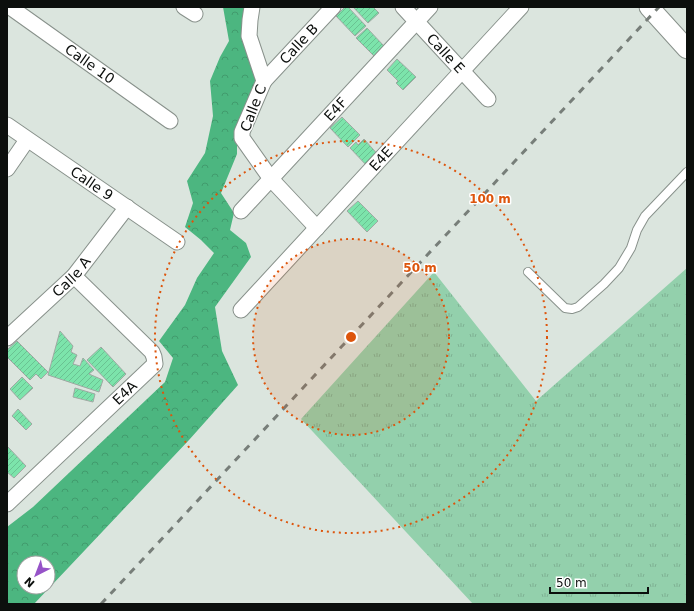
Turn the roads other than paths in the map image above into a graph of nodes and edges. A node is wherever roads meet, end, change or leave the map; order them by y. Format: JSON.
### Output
{"nodes":[{"id":1,"x":10,"y":7,"type":"edge"},
{"id":2,"x":252,"y":7,"type":"edge"},
{"id":3,"x":333,"y":7,"type":"edge"},
{"id":4,"x":403,"y":7,"type":"edge"},
{"id":5,"x":430,"y":7,"type":"edge"},
{"id":6,"x":521,"y":7,"type":"edge"},
{"id":7,"x":650,"y":7,"type":"edge"},
{"id":8,"x":416,"y":22,"type":"junction"},
{"id":9,"x":687,"y":49,"type":"edge"},
{"id":10,"x":462,"y":71,"type":"junction"},
{"id":11,"x":264,"y":81,"type":"junction"},
{"id":12,"x":488,"y":99,"type":"dead end"},
{"id":13,"x":170,"y":120,"type":"dead end"},
{"id":14,"x":7,"y":125,"type":"edge"},
{"id":15,"x":27,"y":140,"type":"junction"},
{"id":16,"x":7,"y":170,"type":"edge"},
{"id":17,"x":687,"y":172,"type":"edge"},
{"id":18,"x":271,"y":179,"type":"junction"},
{"id":19,"x":127,"y":207,"type":"junction"},
{"id":20,"x":241,"y":211,"type":"dead end"},
{"id":21,"x":317,"y":228,"type":"junction"},
{"id":22,"x":177,"y":242,"type":"dead end"},
{"id":23,"x":528,"y":272,"type":"dead end"},
{"id":24,"x":74,"y":276,"type":"junction"},
{"id":25,"x":241,"y":310,"type":"dead end"},
{"id":26,"x":7,"y":338,"type":"edge"},
{"id":27,"x":7,"y":504,"type":"edge"}],
"edges":[{"from":1,"to":13,"type":"street","name":"Calle 10"},
{"from":2,"to":11,"type":"street","name":"Calle C"},
{"from":3,"to":11,"type":"street","name":"Calle B"},
{"from":4,"to":8,"type":"street","name":"Calle E"},
{"from":5,"to":8,"type":"street","name":"E4F"},
{"from":6,"to":10,"type":"street","name":"E4E"},
{"from":7,"to":9,"type":"street"},
{"from":8,"to":10,"type":"street","name":"Calle E"},
{"from":8,"to":18,"type":"street","name":"E4F"},
{"from":10,"to":12,"type":"street","name":"Calle E"},
{"from":10,"to":21,"type":"street","name":"E4E"},
{"from":11,"to":18,"type":"street","name":"Calle C"},
{"from":14,"to":15,"type":"street","name":"Calle 9"},
{"from":15,"to":16,"type":"street"},
{"from":15,"to":19,"type":"street","name":"Calle 9"},
{"from":17,"to":23,"type":"lane"},
{"from":18,"to":20,"type":"street","name":"E4F"},
{"from":18,"to":21,"type":"street"},
{"from":19,"to":22,"type":"street","name":"Calle 9"},
{"from":19,"to":24,"type":"street","name":"Calle A"},
{"from":21,"to":25,"type":"street","name":"E4E"},
{"from":24,"to":26,"type":"street","name":"Calle A"},
{"from":24,"to":27,"type":"street","name":"E4A"}]}
